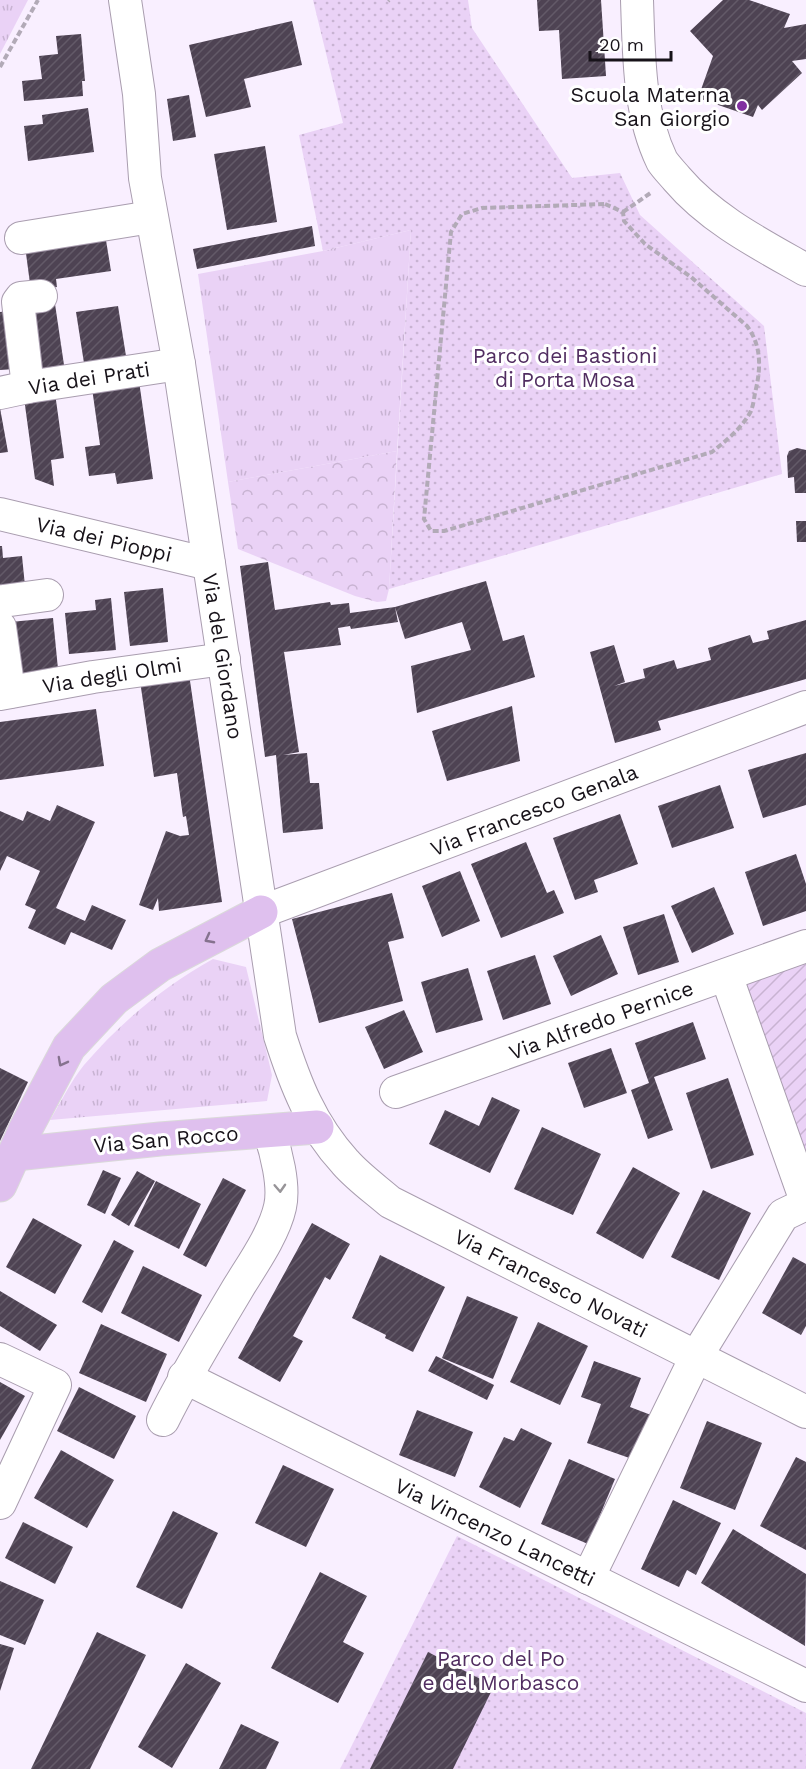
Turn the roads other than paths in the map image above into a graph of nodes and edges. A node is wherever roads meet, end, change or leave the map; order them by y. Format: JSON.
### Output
{"nodes":[{"id":1,"x":106,"y":0,"type":"edge"},
{"id":2,"x":125,"y":0,"type":"edge"},
{"id":3,"x":637,"y":0,"type":"edge"},
{"id":4,"x":145,"y":178,"type":"junction"},
{"id":5,"x":151,"y":217,"type":"junction"},
{"id":6,"x":21,"y":238,"type":"dead end"},
{"id":7,"x":806,"y":270,"type":"edge"},
{"id":8,"x":41,"y":296,"type":"dead end"},
{"id":9,"x":179,"y":364,"type":"junction"},
{"id":10,"x":14,"y":390,"type":"edge"},
{"id":11,"x":0,"y":514,"type":"edge"},
{"id":12,"x":209,"y":564,"type":"junction"},
{"id":13,"x":47,"y":595,"type":"dead end"},
{"id":14,"x":0,"y":604,"type":"edge"},
{"id":15,"x":0,"y":627,"type":"edge"},
{"id":16,"x":224,"y":658,"type":"junction"},
{"id":17,"x":4,"y":693,"type":"edge"},
{"id":18,"x":806,"y":707,"type":"edge"},
{"id":19,"x":261,"y":912,"type":"junction"},
{"id":20,"x":806,"y":946,"type":"edge"},
{"id":21,"x":726,"y":975,"type":"junction"},
{"id":22,"x":396,"y":1092,"type":"dead end"},
{"id":23,"x":317,"y":1127,"type":"junction"},
{"id":24,"x":269,"y":1131,"type":"junction"},
{"id":25,"x":15,"y":1154,"type":"junction"},
{"id":26,"x":0,"y":1185,"type":"edge"},
{"id":27,"x":806,"y":1202,"type":"edge"},
{"id":28,"x":696,"y":1357,"type":"junction"},
{"id":29,"x":0,"y":1359,"type":"edge"},
{"id":30,"x":184,"y":1377,"type":"junction"},
{"id":31,"x":806,"y":1412,"type":"edge"},
{"id":32,"x":163,"y":1420,"type":"dead end"},
{"id":33,"x":0,"y":1503,"type":"edge"},
{"id":34,"x":588,"y":1578,"type":"junction"},
{"id":35,"x":806,"y":1686,"type":"edge"}],
"edges":[{"from":1,"to":4,"type":"street","name":"Via del Giordano"},
{"from":2,"to":4,"type":"street","name":"Via del Giordano"},
{"from":3,"to":7,"type":"street"},
{"from":4,"to":5,"type":"street","name":"Via del Giordano"},
{"from":5,"to":6,"type":"street"},
{"from":5,"to":9,"type":"street","name":"Via del Giordano"},
{"from":8,"to":10,"type":"street"},
{"from":9,"to":10,"type":"street","name":"Via dei Prati"},
{"from":9,"to":12,"type":"street","name":"Via del Giordano"},
{"from":11,"to":12,"type":"street","name":"Via dei Pioppi"},
{"from":12,"to":16,"type":"street","name":"Via del Giordano"},
{"from":13,"to":14,"type":"street"},
{"from":15,"to":17,"type":"street"},
{"from":16,"to":17,"type":"street","name":"Via degli Olmi"},
{"from":16,"to":19,"type":"street","name":"Via del Giordano"},
{"from":18,"to":19,"type":"street","name":"Via Francesco Genala"},
{"from":19,"to":23,"type":"street","name":"Via del Giordano"},
{"from":19,"to":25,"type":"main road","one_way":true},
{"from":20,"to":21,"type":"street","name":"Via Alfredo Pernice"},
{"from":21,"to":22,"type":"street","name":"Via Alfredo Pernice"},
{"from":21,"to":27,"type":"street"},
{"from":23,"to":24,"type":"main road","name":"Via San Rocco"},
{"from":23,"to":28,"type":"street","name":"Via Francesco Novati"},
{"from":24,"to":25,"type":"main road","name":"Via San Rocco"},
{"from":24,"to":30,"type":"street","one_way":true},
{"from":25,"to":26,"type":"main road"},
{"from":27,"to":28,"type":"street"},
{"from":28,"to":31,"type":"street","name":"Via Francesco Novati"},
{"from":28,"to":34,"type":"street"},
{"from":29,"to":33,"type":"street"},
{"from":30,"to":32,"type":"street"},
{"from":30,"to":34,"type":"street","name":"Via Vincenzo Lancetti"},
{"from":34,"to":35,"type":"street","name":"Via Vincenzo Lancetti"}]}
